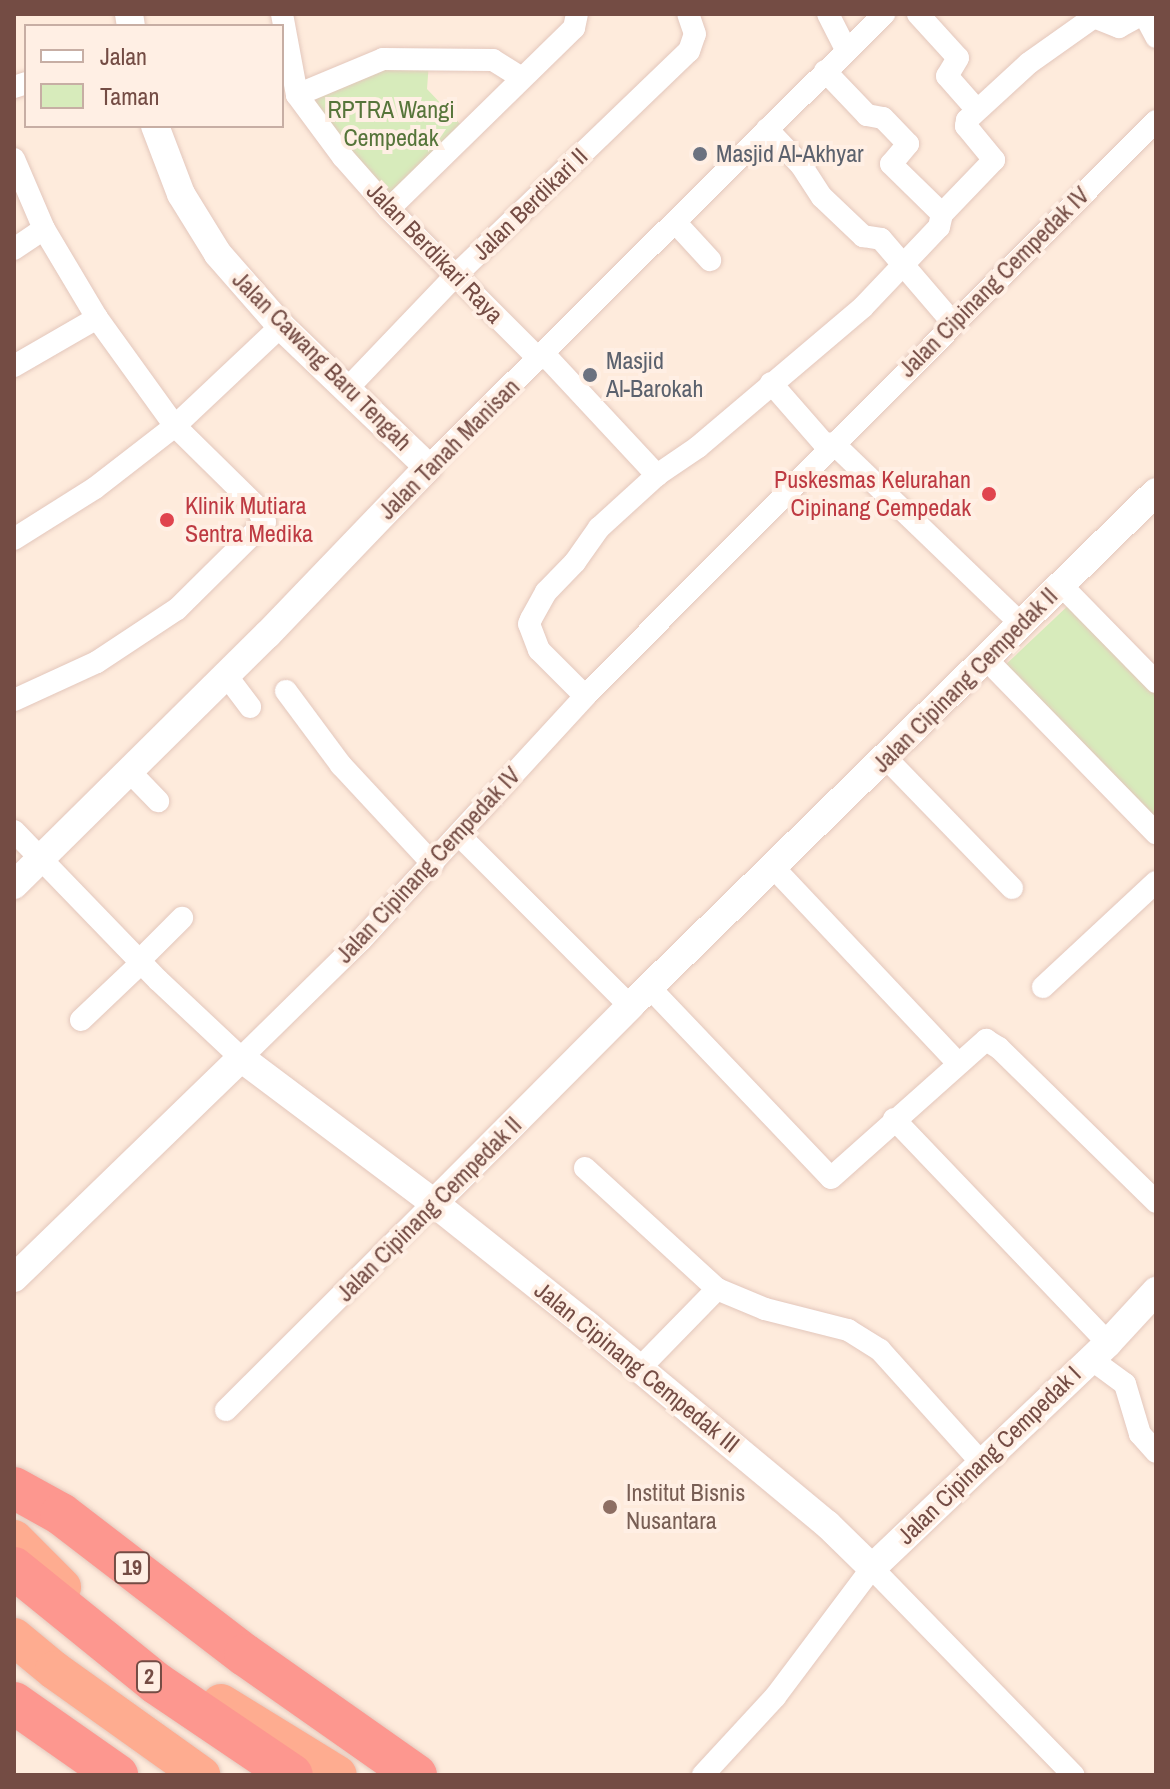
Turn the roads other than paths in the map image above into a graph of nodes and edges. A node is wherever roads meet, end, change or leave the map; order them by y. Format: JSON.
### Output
{"nodes":[{"id":1,"x":577,"y":14,"type":"edge"},
{"id":2,"x":688,"y":14,"type":"edge"},
{"id":3,"x":828,"y":14,"type":"edge"},
{"id":4,"x":884,"y":14,"type":"edge"},
{"id":5,"x":918,"y":14,"type":"edge"},
{"id":6,"x":1143,"y":14,"type":"edge"},
{"id":7,"x":284,"y":25,"type":"edge"},
{"id":8,"x":1156,"y":37,"type":"edge"},
{"id":9,"x":846,"y":49,"type":"junction"},
{"id":10,"x":825,"y":71,"type":"junction"},
{"id":11,"x":522,"y":78,"type":"junction"},
{"id":12,"x":297,"y":95,"type":"junction"},
{"id":13,"x":977,"y":110,"type":"junction"},
{"id":14,"x":1156,"y":121,"type":"edge"},
{"id":15,"x":156,"y":128,"type":"edge"},
{"id":16,"x":767,"y":129,"type":"junction"},
{"id":17,"x":14,"y":159,"type":"edge"},
{"id":18,"x":389,"y":209,"type":"junction"},
{"id":19,"x":942,"y":214,"type":"junction"},
{"id":20,"x":675,"y":222,"type":"junction"},
{"id":21,"x":44,"y":229,"type":"junction"},
{"id":22,"x":14,"y":249,"type":"edge"},
{"id":23,"x":710,"y":260,"type":"dead end"},
{"id":24,"x":904,"y":266,"type":"junction"},
{"id":25,"x":456,"y":275,"type":"junction"},
{"id":26,"x":97,"y":318,"type":"junction"},
{"id":27,"x":953,"y":323,"type":"junction"},
{"id":28,"x":281,"y":326,"type":"junction"},
{"id":29,"x":542,"y":356,"type":"junction"},
{"id":30,"x":14,"y":366,"type":"edge"},
{"id":31,"x":771,"y":383,"type":"junction"},
{"id":32,"x":347,"y":389,"type":"junction"},
{"id":33,"x":175,"y":426,"type":"junction"},
{"id":34,"x":830,"y":445,"type":"junction"},
{"id":35,"x":428,"y":467,"type":"junction"},
{"id":36,"x":657,"y":475,"type":"junction"},
{"id":37,"x":1156,"y":492,"type":"edge"},
{"id":38,"x":14,"y":539,"type":"edge"},
{"id":39,"x":1061,"y":585,"type":"junction"},
{"id":40,"x":1022,"y":625,"type":"junction"},
{"id":41,"x":987,"y":660,"type":"junction"},
{"id":42,"x":226,"y":675,"type":"junction"},
{"id":43,"x":1156,"y":682,"type":"edge"},
{"id":44,"x":286,"y":691,"type":"dead end"},
{"id":45,"x":585,"y":696,"type":"junction"},
{"id":46,"x":14,"y":700,"type":"edge"},
{"id":47,"x":250,"y":707,"type":"dead end"},
{"id":48,"x":886,"y":758,"type":"junction"},
{"id":49,"x":129,"y":771,"type":"junction"},
{"id":50,"x":158,"y":801,"type":"dead end"},
{"id":51,"x":14,"y":831,"type":"edge"},
{"id":52,"x":1156,"y":833,"type":"edge"},
{"id":53,"x":459,"y":835,"type":"junction"},
{"id":54,"x":39,"y":859,"type":"junction"},
{"id":55,"x":433,"y":864,"type":"junction"},
{"id":56,"x":774,"y":868,"type":"junction"},
{"id":57,"x":1156,"y":882,"type":"edge"},
{"id":58,"x":14,"y":885,"type":"edge"},
{"id":59,"x":1012,"y":888,"type":"dead end"},
{"id":60,"x":182,"y":918,"type":"dead end"},
{"id":61,"x":140,"y":962,"type":"junction"},
{"id":62,"x":1043,"y":987,"type":"dead end"},
{"id":63,"x":640,"y":997,"type":"junction"},
{"id":64,"x":81,"y":1020,"type":"dead end"},
{"id":65,"x":241,"y":1058,"type":"junction"},
{"id":66,"x":957,"y":1062,"type":"junction"},
{"id":67,"x":894,"y":1119,"type":"junction"},
{"id":68,"x":585,"y":1168,"type":"dead end"},
{"id":69,"x":1156,"y":1202,"type":"edge"},
{"id":70,"x":434,"y":1203,"type":"junction"},
{"id":71,"x":14,"y":1278,"type":"edge"},
{"id":72,"x":717,"y":1289,"type":"junction"},
{"id":73,"x":1156,"y":1291,"type":"edge"},
{"id":74,"x":1099,"y":1351,"type":"junction"},
{"id":75,"x":639,"y":1369,"type":"junction"},
{"id":76,"x":226,"y":1410,"type":"dead end"},
{"id":77,"x":1156,"y":1452,"type":"edge"},
{"id":78,"x":980,"y":1461,"type":"junction"},
{"id":79,"x":14,"y":1488,"type":"edge"},
{"id":80,"x":17,"y":1550,"type":"edge"},
{"id":81,"x":872,"y":1568,"type":"junction"},
{"id":82,"x":14,"y":1604,"type":"edge"},
{"id":83,"x":14,"y":1637,"type":"edge"},
{"id":84,"x":14,"y":1703,"type":"edge"},
{"id":85,"x":117,"y":1775,"type":"edge"},
{"id":86,"x":201,"y":1775,"type":"edge"},
{"id":87,"x":241,"y":1775,"type":"edge"},
{"id":88,"x":292,"y":1775,"type":"edge"},
{"id":89,"x":338,"y":1775,"type":"edge"},
{"id":90,"x":416,"y":1775,"type":"edge"},
{"id":91,"x":703,"y":1775,"type":"edge"},
{"id":92,"x":1073,"y":1775,"type":"edge"}],
"edges":[{"from":1,"to":11,"type":"street"},
{"from":2,"to":25,"type":"street","name":"Jalan Berdikari II"},
{"from":3,"to":9,"type":"street"},
{"from":4,"to":9,"type":"street","name":"Jalan Tanah Manisan"},
{"from":5,"to":13,"type":"street"},
{"from":6,"to":8,"type":"street"},
{"from":6,"to":13,"type":"street"},
{"from":7,"to":12,"type":"street","name":"Jalan Berdikari Raya"},
{"from":9,"to":10,"type":"street","name":"Jalan Tanah Manisan"},
{"from":10,"to":16,"type":"street","name":"Jalan Tanah Manisan"},
{"from":10,"to":19,"type":"street"},
{"from":11,"to":12,"type":"street"},
{"from":11,"to":18,"type":"street"},
{"from":12,"to":18,"type":"street","name":"Jalan Berdikari Raya"},
{"from":13,"to":19,"type":"street"},
{"from":14,"to":27,"type":"street","name":"Jalan Cipinang Cempedak IV"},
{"from":15,"to":28,"type":"street","name":"Jalan Cawang Baru Tengah"},
{"from":16,"to":20,"type":"street","name":"Jalan Tanah Manisan"},
{"from":16,"to":24,"type":"street"},
{"from":17,"to":21,"type":"street"},
{"from":18,"to":25,"type":"street","name":"Jalan Berdikari Raya"},
{"from":19,"to":24,"type":"street"},
{"from":20,"to":23,"type":"street"},
{"from":20,"to":29,"type":"street","name":"Jalan Tanah Manisan"},
{"from":21,"to":22,"type":"street"},
{"from":21,"to":26,"type":"street"},
{"from":24,"to":27,"type":"street"},
{"from":24,"to":31,"type":"street"},
{"from":25,"to":29,"type":"street","name":"Jalan Berdikari Raya"},
{"from":25,"to":32,"type":"street","name":"Jalan Berdikari II"},
{"from":26,"to":30,"type":"street"},
{"from":26,"to":33,"type":"street"},
{"from":27,"to":34,"type":"street","name":"Jalan Cipinang Cempedak IV"},
{"from":28,"to":32,"type":"street","name":"Jalan Cawang Baru Tengah"},
{"from":28,"to":33,"type":"street"},
{"from":29,"to":35,"type":"street","name":"Jalan Tanah Manisan"},
{"from":29,"to":36,"type":"street","name":"Jalan Berdikari Raya"},
{"from":31,"to":34,"type":"street"},
{"from":31,"to":36,"type":"street"},
{"from":32,"to":35,"type":"street","name":"Jalan Cawang Baru Tengah"},
{"from":33,"to":38,"type":"street"},
{"from":33,"to":46,"type":"street"},
{"from":34,"to":40,"type":"street"},
{"from":34,"to":45,"type":"street","name":"Jalan Cipinang Cempedak IV"},
{"from":35,"to":42,"type":"street","name":"Jalan Tanah Manisan"},
{"from":36,"to":45,"type":"street"},
{"from":37,"to":39,"type":"street","name":"Jalan Cipinang Cempedak II"},
{"from":39,"to":40,"type":"street","name":"Jalan Cipinang Cempedak II"},
{"from":39,"to":43,"type":"street"},
{"from":40,"to":41,"type":"street","name":"Jalan Cipinang Cempedak II"},
{"from":41,"to":48,"type":"street","name":"Jalan Cipinang Cempedak II"},
{"from":41,"to":52,"type":"street"},
{"from":42,"to":47,"type":"street"},
{"from":42,"to":49,"type":"street","name":"Jalan Tanah Manisan"},
{"from":44,"to":55,"type":"street"},
{"from":45,"to":53,"type":"street","name":"Jalan Cipinang Cempedak IV"},
{"from":48,"to":56,"type":"street","name":"Jalan Cipinang Cempedak II"},
{"from":48,"to":59,"type":"street"},
{"from":49,"to":50,"type":"street"},
{"from":49,"to":54,"type":"street","name":"Jalan Tanah Manisan"},
{"from":51,"to":54,"type":"street"},
{"from":53,"to":55,"type":"street","name":"Jalan Cipinang Cempedak IV"},
{"from":53,"to":63,"type":"street"},
{"from":54,"to":58,"type":"street","name":"Jalan Tanah Manisan"},
{"from":54,"to":61,"type":"street"},
{"from":55,"to":65,"type":"street","name":"Jalan Cipinang Cempedak IV"},
{"from":56,"to":63,"type":"street","name":"Jalan Cipinang Cempedak II"},
{"from":56,"to":66,"type":"street"},
{"from":57,"to":62,"type":"street"},
{"from":60,"to":61,"type":"street"},
{"from":61,"to":64,"type":"street"},
{"from":61,"to":65,"type":"street"},
{"from":63,"to":67,"type":"street"},
{"from":63,"to":70,"type":"street","name":"Jalan Cipinang Cempedak II"},
{"from":65,"to":70,"type":"street","name":"Jalan Cipinang Cempedak III"},
{"from":65,"to":71,"type":"street","name":"Jalan Cipinang Cempedak IV"},
{"from":66,"to":67,"type":"street"},
{"from":66,"to":69,"type":"street"},
{"from":67,"to":74,"type":"street"},
{"from":68,"to":72,"type":"street"},
{"from":70,"to":75,"type":"street","name":"Jalan Cipinang Cempedak III"},
{"from":70,"to":76,"type":"street","name":"Jalan Cipinang Cempedak II"},
{"from":72,"to":75,"type":"street"},
{"from":72,"to":78,"type":"street"},
{"from":73,"to":74,"type":"street","name":"Jalan Cipinang Cempedak I"},
{"from":74,"to":77,"type":"street"},
{"from":74,"to":78,"type":"street","name":"Jalan Cipinang Cempedak I"},
{"from":75,"to":81,"type":"street","name":"Jalan Cipinang Cempedak III"},
{"from":78,"to":81,"type":"street","name":"Jalan Cipinang Cempedak I"},
{"from":79,"to":90,"type":"highway","number":"19"},
{"from":80,"to":88,"type":"highway","number":"2"},
{"from":80,"to":89,"type":"highway"},
{"from":81,"to":91,"type":"street"},
{"from":81,"to":92,"type":"street","name":"Jalan Cipinang Cempedak III"},
{"from":82,"to":87,"type":"highway","number":"2"},
{"from":83,"to":86,"type":"highway"},
{"from":84,"to":85,"type":"highway"}]}
